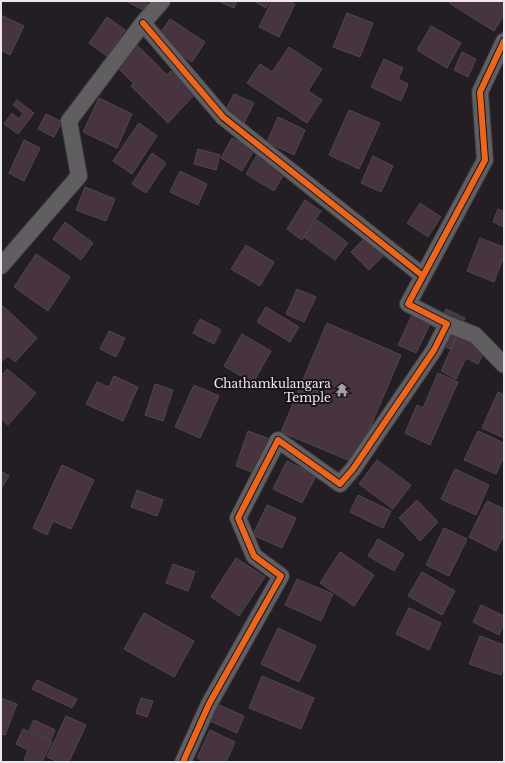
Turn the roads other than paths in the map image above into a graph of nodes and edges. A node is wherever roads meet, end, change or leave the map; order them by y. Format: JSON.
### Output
{"nodes":[{"id":1,"x":162,"y":1,"type":"edge"},
{"id":2,"x":143,"y":23,"type":"junction"},
{"id":3,"x":504,"y":41,"type":"edge"},
{"id":4,"x":1,"y":266,"type":"edge"},
{"id":5,"x":423,"y":276,"type":"junction"},
{"id":6,"x":447,"y":324,"type":"junction"},
{"id":7,"x":504,"y":365,"type":"edge"},
{"id":8,"x":183,"y":762,"type":"edge"}],
"edges":[{"from":1,"to":2,"type":"street"},
{"from":2,"to":4,"type":"street"},
{"from":2,"to":5,"type":"street"},
{"from":3,"to":5,"type":"street"},
{"from":5,"to":6,"type":"street"},
{"from":6,"to":7,"type":"street"},
{"from":6,"to":8,"type":"street"}]}
